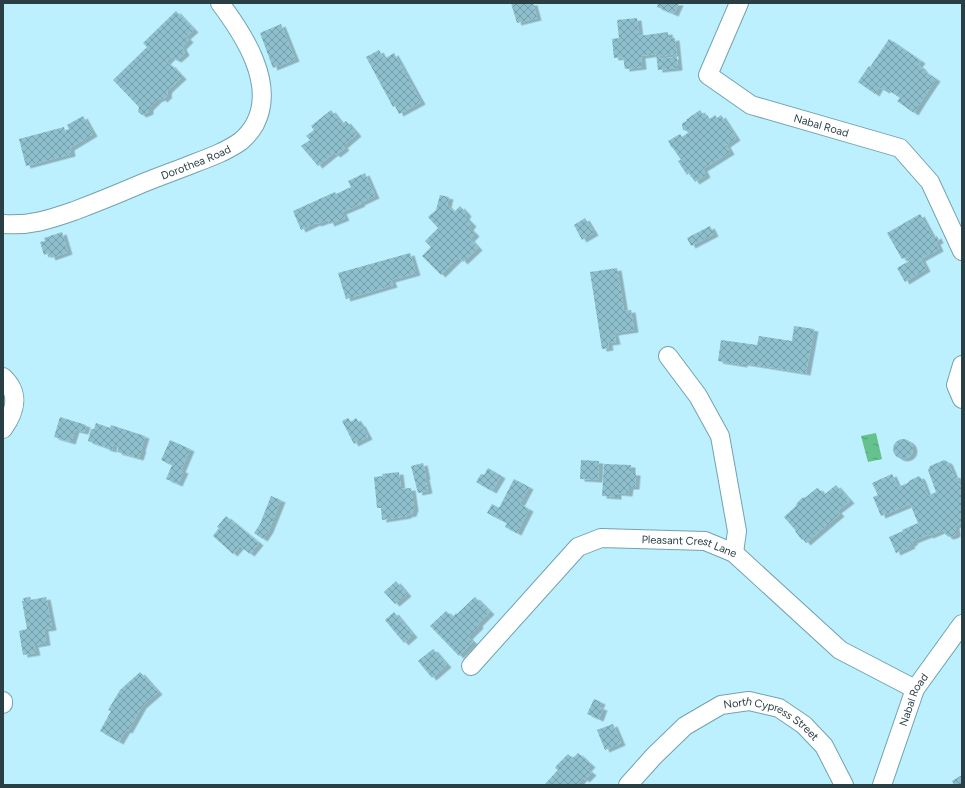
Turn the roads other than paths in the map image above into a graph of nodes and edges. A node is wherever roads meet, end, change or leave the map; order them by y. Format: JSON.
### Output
{"nodes":[{"id":1,"x":220,"y":3,"type":"edge"},
{"id":2,"x":739,"y":3,"type":"edge"},
{"id":3,"x":3,"y":224,"type":"edge"},
{"id":4,"x":962,"y":251,"type":"edge"},
{"id":5,"x":668,"y":356,"type":"dead end"},
{"id":6,"x":962,"y":365,"type":"edge"},
{"id":7,"x":3,"y":377,"type":"edge"},
{"id":8,"x":962,"y":399,"type":"edge"},
{"id":9,"x":3,"y":429,"type":"edge"},
{"id":10,"x":734,"y":552,"type":"junction"},
{"id":11,"x":962,"y":624,"type":"edge"},
{"id":12,"x":471,"y":666,"type":"dead end"},
{"id":13,"x":915,"y":689,"type":"junction"},
{"id":14,"x":3,"y":701,"type":"edge"},
{"id":15,"x":3,"y":704,"type":"edge"},
{"id":16,"x":628,"y":785,"type":"edge"},
{"id":17,"x":844,"y":785,"type":"edge"},
{"id":18,"x":882,"y":785,"type":"edge"}],
"edges":[{"from":1,"to":3,"type":"street","name":"Dorothea Road"},
{"from":2,"to":4,"type":"street","name":"Nabal Road"},
{"from":5,"to":10,"type":"street"},
{"from":6,"to":8,"type":"street"},
{"from":7,"to":9,"type":"street"},
{"from":10,"to":12,"type":"street","name":"Pleasant Crest Lane"},
{"from":10,"to":13,"type":"street","name":"Pleasant Crest Lane"},
{"from":11,"to":13,"type":"street","name":"Nabal Road"},
{"from":13,"to":18,"type":"street","name":"Nabal Road"},
{"from":14,"to":15,"type":"street"},
{"from":16,"to":17,"type":"street","name":"North Cypress Street"}]}
